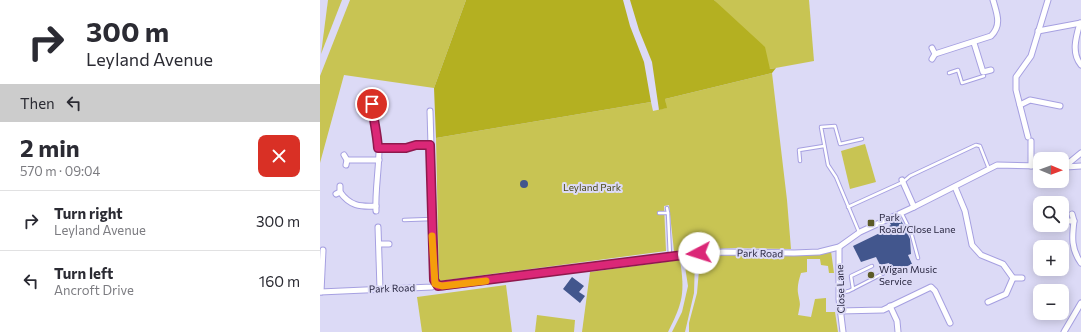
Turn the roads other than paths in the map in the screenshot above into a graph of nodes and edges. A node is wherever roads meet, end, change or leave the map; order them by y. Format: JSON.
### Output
{"nodes":[{"id":1,"x":993,"y":0,"type":"edge"},
{"id":2,"x":1048,"y":0,"type":"edge"},
{"id":3,"x":1080,"y":23,"type":"edge"},
{"id":4,"x":1038,"y":31,"type":"junction"},
{"id":5,"x":974,"y":43,"type":"junction"},
{"id":6,"x":932,"y":48,"type":"dead end"},
{"id":7,"x":935,"y":54,"type":"junction"},
{"id":8,"x":932,"y":59,"type":"dead end"},
{"id":9,"x":1081,"y":65,"type":"edge"},
{"id":10,"x":991,"y":70,"type":"dead end"},
{"id":11,"x":949,"y":73,"type":"dead end"},
{"id":12,"x":983,"y":75,"type":"junction"},
{"id":13,"x":1020,"y":105,"type":"junction"},
{"id":14,"x":1060,"y":106,"type":"dead end"},
{"id":15,"x":361,"y":107,"type":"dead end"},
{"id":16,"x":430,"y":111,"type":"dead end"},
{"id":17,"x":862,"y":139,"type":"dead end"},
{"id":18,"x":430,"y":145,"type":"junction"},
{"id":19,"x":824,"y":146,"type":"junction"},
{"id":20,"x":378,"y":148,"type":"junction"},
{"id":21,"x":1081,"y":153,"type":"edge"},
{"id":22,"x":346,"y":160,"type":"dead end"},
{"id":23,"x":379,"y":160,"type":"junction"},
{"id":24,"x":800,"y":161,"type":"dead end"},
{"id":25,"x":1069,"y":163,"type":"edge"},
{"id":26,"x":1030,"y":166,"type":"joint"},
{"id":27,"x":1081,"y":166,"type":"edge"},
{"id":28,"x":1069,"y":167,"type":"edge"},
{"id":29,"x":989,"y":169,"type":"junction"},
{"id":30,"x":902,"y":181,"type":"junction"},
{"id":31,"x":955,"y":187,"type":"junction"},
{"id":32,"x":339,"y":191,"type":"dead end"},
{"id":33,"x":848,"y":207,"type":"junction"},
{"id":34,"x":914,"y":207,"type":"junction"},
{"id":35,"x":667,"y":208,"type":"dead end"},
{"id":36,"x":659,"y":213,"type":"dead end"},
{"id":37,"x":668,"y":213,"type":"junction"},
{"id":38,"x":902,"y":213,"type":"junction"},
{"id":39,"x":1072,"y":214,"type":"dead end"},
{"id":40,"x":432,"y":219,"type":"junction"},
{"id":41,"x":404,"y":220,"type":"dead end"},
{"id":42,"x":1069,"y":221,"type":"edge"},
{"id":43,"x":1074,"y":221,"type":"junction"},
{"id":44,"x":378,"y":227,"type":"dead end"},
{"id":45,"x":859,"y":233,"type":"junction"},
{"id":46,"x":379,"y":244,"type":"junction"},
{"id":47,"x":389,"y":244,"type":"dead end"},
{"id":48,"x":839,"y":247,"type":"junction"},
{"id":49,"x":323,"y":250,"type":"edge"},
{"id":50,"x":670,"y":256,"type":"junction"},
{"id":51,"x":918,"y":258,"type":"dead end"},
{"id":52,"x":1081,"y":263,"type":"edge"},
{"id":53,"x":872,"y":266,"type":"dead end"},
{"id":54,"x":888,"y":271,"type":"dead end"},
{"id":55,"x":1013,"y":278,"type":"junction"},
{"id":56,"x":1022,"y":278,"type":"dead end"},
{"id":57,"x":435,"y":284,"type":"junction"},
{"id":58,"x":380,"y":289,"type":"junction"},
{"id":59,"x":853,"y":289,"type":"junction"},
{"id":60,"x":321,"y":292,"type":"edge"},
{"id":61,"x":839,"y":293,"type":"junction"},
{"id":62,"x":988,"y":302,"type":"dead end"},
{"id":63,"x":1081,"y":303,"type":"edge"},
{"id":64,"x":890,"y":306,"type":"junction"},
{"id":65,"x":1079,"y":309,"type":"edge"},
{"id":66,"x":840,"y":311,"type":"junction"},
{"id":67,"x":950,"y":323,"type":"dead end"},
{"id":68,"x":843,"y":332,"type":"edge"},
{"id":69,"x":898,"y":332,"type":"edge"},
{"id":70,"x":1064,"y":332,"type":"edge"}],
"edges":[{"from":1,"to":5,"type":"street"},
{"from":2,"to":4,"type":"street"},
{"from":3,"to":4,"type":"street"},
{"from":3,"to":9,"type":"street"},
{"from":4,"to":13,"type":"street"},
{"from":5,"to":7,"type":"street"},
{"from":5,"to":12,"type":"street"},
{"from":6,"to":7,"type":"street"},
{"from":7,"to":8,"type":"street"},
{"from":10,"to":12,"type":"street"},
{"from":11,"to":12,"type":"lane"},
{"from":13,"to":14,"type":"street"},
{"from":13,"to":26,"type":"street"},
{"from":15,"to":20,"type":"street"},
{"from":16,"to":18,"type":"street"},
{"from":17,"to":19,"type":"lane"},
{"from":18,"to":20,"type":"street"},
{"from":18,"to":40,"type":"street"},
{"from":19,"to":24,"type":"lane"},
{"from":19,"to":33,"type":"lane"},
{"from":20,"to":23,"type":"street"},
{"from":21,"to":25,"type":"street"},
{"from":22,"to":23,"type":"street"},
{"from":23,"to":32,"type":"street"},
{"from":26,"to":29,"type":"street","name":"Park Road"},
{"from":27,"to":28,"type":"street"},
{"from":29,"to":30,"type":"lane"},
{"from":29,"to":31,"type":"street","name":"Park Road"},
{"from":30,"to":33,"type":"lane"},
{"from":30,"to":34,"type":"street"},
{"from":31,"to":34,"type":"street","name":"Park Road"},
{"from":31,"to":55,"type":"street"},
{"from":33,"to":45,"type":"lane"},
{"from":34,"to":38,"type":"street","name":"Park Road"},
{"from":35,"to":37,"type":"lane"},
{"from":36,"to":37,"type":"lane"},
{"from":37,"to":50,"type":"lane"},
{"from":38,"to":45,"type":"street","name":"Park Road"},
{"from":38,"to":51,"type":"lane"},
{"from":39,"to":43,"type":"street"},
{"from":40,"to":41,"type":"lane"},
{"from":40,"to":57,"type":"street"},
{"from":42,"to":43,"type":"street"},
{"from":43,"to":52,"type":"street"},
{"from":44,"to":46,"type":"street"},
{"from":45,"to":48,"type":"street","name":"Park Road"},
{"from":46,"to":47,"type":"street"},
{"from":46,"to":58,"type":"street"},
{"from":48,"to":50,"type":"street","name":"Park Road"},
{"from":48,"to":61,"type":"street","name":"Close Lane"},
{"from":49,"to":60,"type":"street"},
{"from":50,"to":57,"type":"street","name":"Park Road"},
{"from":53,"to":59,"type":"lane"},
{"from":54,"to":59,"type":"lane"},
{"from":55,"to":56,"type":"street"},
{"from":55,"to":62,"type":"street"},
{"from":57,"to":58,"type":"street","name":"Park Road"},
{"from":58,"to":60,"type":"street","name":"Park Road"},
{"from":59,"to":61,"type":"lane"},
{"from":61,"to":66,"type":"street","name":"Close Lane"},
{"from":63,"to":65,"type":"street"},
{"from":64,"to":66,"type":"street"},
{"from":64,"to":67,"type":"street"},
{"from":64,"to":69,"type":"street"},
{"from":65,"to":70,"type":"street"},
{"from":66,"to":68,"type":"street","name":"Close Lane"}]}
